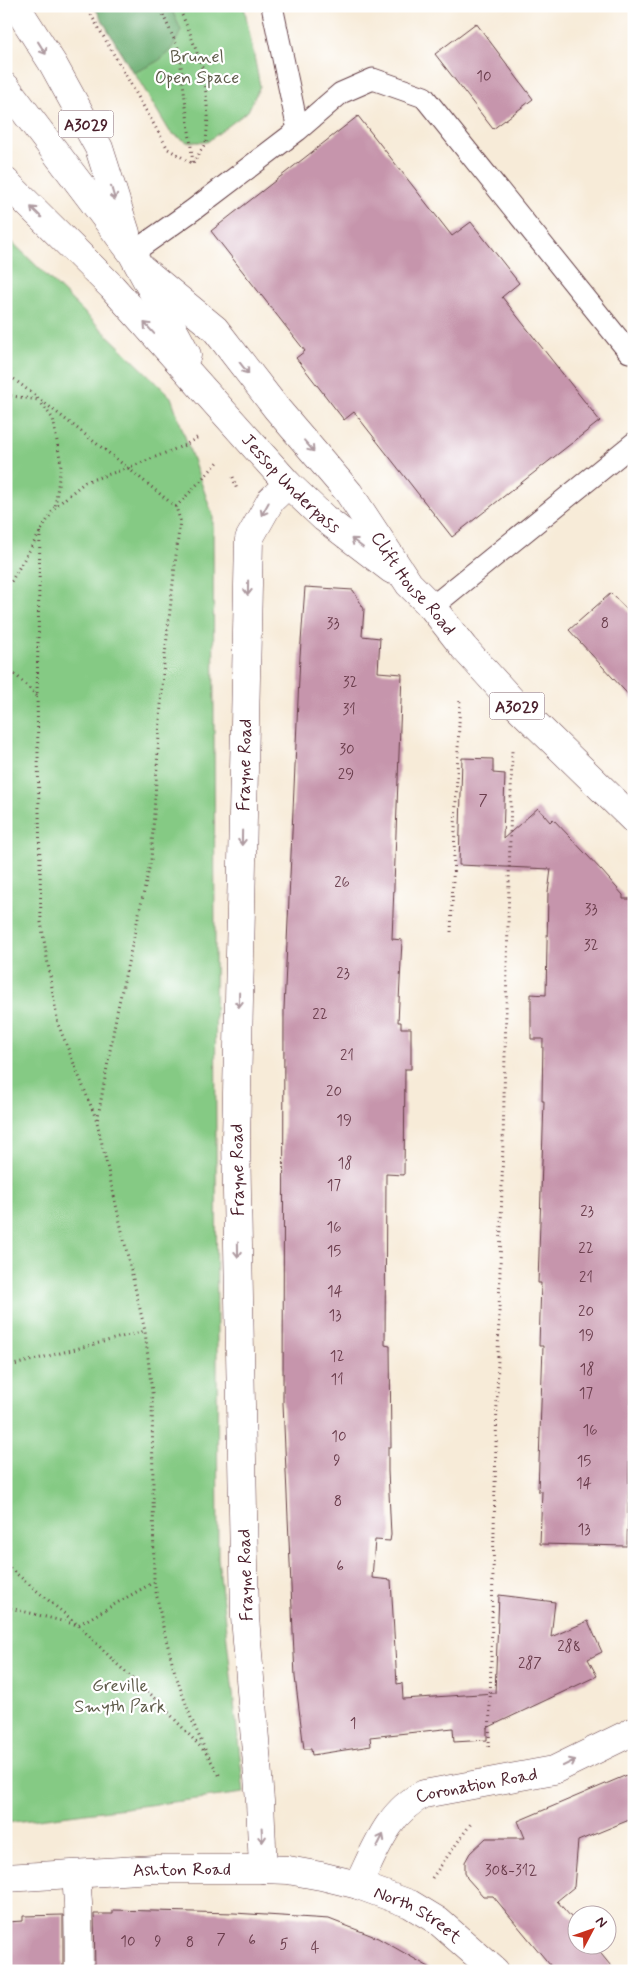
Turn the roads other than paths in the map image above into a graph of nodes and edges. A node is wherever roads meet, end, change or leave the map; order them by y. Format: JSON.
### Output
{"nodes":[{"id":1,"x":16,"y":6,"type":"edge"},
{"id":2,"x":272,"y":6,"type":"edge"},
{"id":3,"x":6,"y":87,"type":"edge"},
{"id":4,"x":298,"y":130,"type":"junction"},
{"id":5,"x":6,"y":182,"type":"edge"},
{"id":6,"x":136,"y":260,"type":"junction"},
{"id":7,"x":629,"y":352,"type":"dead end"},
{"id":8,"x":206,"y":390,"type":"junction"},
{"id":9,"x":634,"y":443,"type":"edge"},
{"id":10,"x":288,"y":484,"type":"junction"},
{"id":11,"x":409,"y":584,"type":"junction"},
{"id":12,"x":432,"y":607,"type":"junction"},
{"id":13,"x":634,"y":820,"type":"edge"},
{"id":14,"x":634,"y":1731,"type":"edge"},
{"id":15,"x":263,"y":1869,"type":"junction"},
{"id":16,"x":76,"y":1875,"type":"junction"},
{"id":17,"x":6,"y":1878,"type":"edge"},
{"id":18,"x":358,"y":1885,"type":"junction"},
{"id":19,"x":79,"y":1971,"type":"edge"},
{"id":20,"x":495,"y":1971,"type":"edge"}],
"edges":[{"from":1,"to":6,"type":"main road","number":"A3029","one_way":true},
{"from":2,"to":4,"type":"lane"},
{"from":3,"to":6,"type":"main road","number":"A3029"},
{"from":4,"to":6,"type":"lane"},
{"from":4,"to":7,"type":"lane"},
{"from":8,"to":5,"type":"main road","one_way":true},
{"from":6,"to":8,"type":"main road","number":"A3029"},
{"from":6,"to":11,"type":"main road","name":"Clift House Road","number":"A3029","one_way":true},
{"from":8,"to":10,"type":"main road","name":"Jessop Underpass","number":"A3029"},
{"from":9,"to":12,"type":"lane"},
{"from":11,"to":10,"type":"main road","name":"Jessop Underpass","number":"A3029","one_way":true},
{"from":10,"to":15,"type":"main road","name":"Frayne Road","one_way":true},
{"from":11,"to":12,"type":"main road","name":"Clift House Road","number":"A3029"},
{"from":12,"to":13,"type":"main road","name":"Clift House Road","number":"A3029"},
{"from":18,"to":14,"type":"main road","name":"Coronation Road","one_way":true},
{"from":15,"to":16,"type":"main road","name":"Ashton Road"},
{"from":15,"to":18,"type":"main road","name":"Ashton Road"},
{"from":16,"to":17,"type":"main road","name":"Ashton Road"},
{"from":16,"to":19,"type":"main road"},
{"from":18,"to":20,"type":"main road","name":"North Street"}]}
